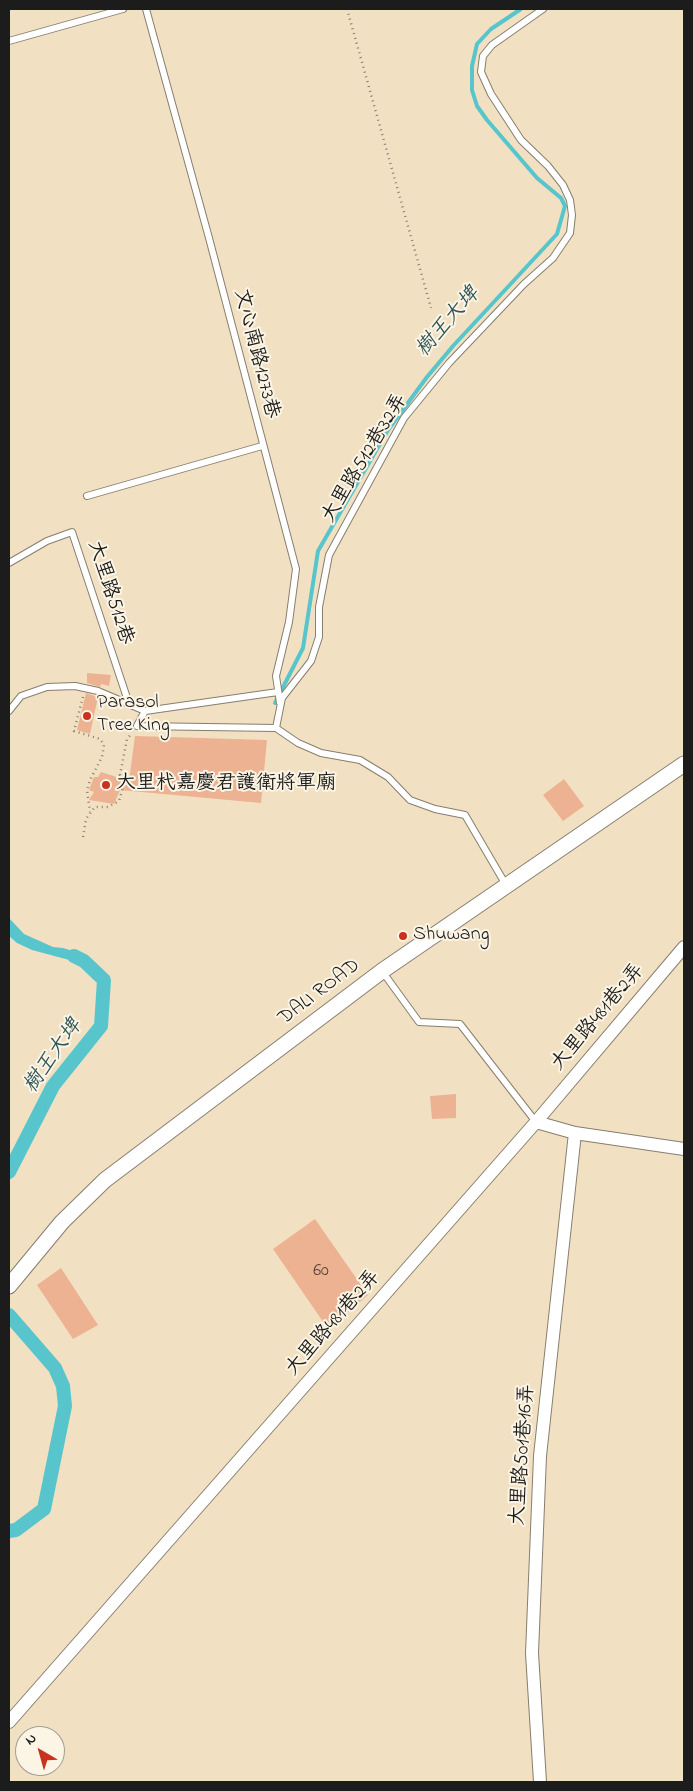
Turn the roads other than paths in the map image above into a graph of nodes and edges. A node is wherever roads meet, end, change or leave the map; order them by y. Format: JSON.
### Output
{"nodes":[{"id":1,"x":122,"y":9,"type":"edge"},
{"id":2,"x":146,"y":9,"type":"edge"},
{"id":3,"x":543,"y":9,"type":"edge"},
{"id":4,"x":9,"y":41,"type":"edge"},
{"id":5,"x":262,"y":446,"type":"junction"},
{"id":6,"x":87,"y":496,"type":"dead end"},
{"id":7,"x":9,"y":562,"type":"edge"},
{"id":8,"x":278,"y":692,"type":"junction"},
{"id":9,"x":129,"y":704,"type":"junction"},
{"id":10,"x":280,"y":709,"type":"junction"},
{"id":11,"x":9,"y":711,"type":"edge"},
{"id":12,"x":145,"y":711,"type":"junction"},
{"id":13,"x":276,"y":728,"type":"junction"},
{"id":14,"x":684,"y":764,"type":"edge"},
{"id":15,"x":506,"y":885,"type":"junction"},
{"id":16,"x":684,"y":947,"type":"edge"},
{"id":17,"x":382,"y":971,"type":"junction"},
{"id":18,"x":536,"y":1122,"type":"junction"},
{"id":19,"x":574,"y":1132,"type":"junction"},
{"id":20,"x":684,"y":1149,"type":"edge"},
{"id":21,"x":9,"y":1286,"type":"edge"},
{"id":22,"x":9,"y":1722,"type":"edge"},
{"id":23,"x":540,"y":1782,"type":"edge"}],
"edges":[{"from":1,"to":4,"type":"lane"},
{"from":2,"to":5,"type":"lane","name":"文心南路1273巷"},
{"from":3,"to":10,"type":"lane","name":"大里路512巷32弄"},
{"from":5,"to":6,"type":"lane"},
{"from":5,"to":8,"type":"lane","name":"文心南路1273巷"},
{"from":7,"to":9,"type":"lane","name":"大里路512巷"},
{"from":8,"to":10,"type":"lane","name":"文心南路1273巷"},
{"from":8,"to":12,"type":"lane"},
{"from":9,"to":11,"type":"lane"},
{"from":9,"to":12,"type":"lane"},
{"from":10,"to":13,"type":"lane","name":"大里路512巷32弄"},
{"from":12,"to":13,"type":"lane"},
{"from":13,"to":15,"type":"lane"},
{"from":14,"to":15,"type":"street","name":"DALI ROAD"},
{"from":15,"to":17,"type":"street","name":"DALI ROAD"},
{"from":16,"to":18,"type":"street","name":"大里路481巷2弄"},
{"from":17,"to":18,"type":"lane"},
{"from":17,"to":21,"type":"street","name":"DALI ROAD"},
{"from":18,"to":19,"type":"street"},
{"from":18,"to":22,"type":"street","name":"大里路481巷2弄"},
{"from":19,"to":20,"type":"street"},
{"from":19,"to":23,"type":"street","name":"大里路501巷16弄"}]}
